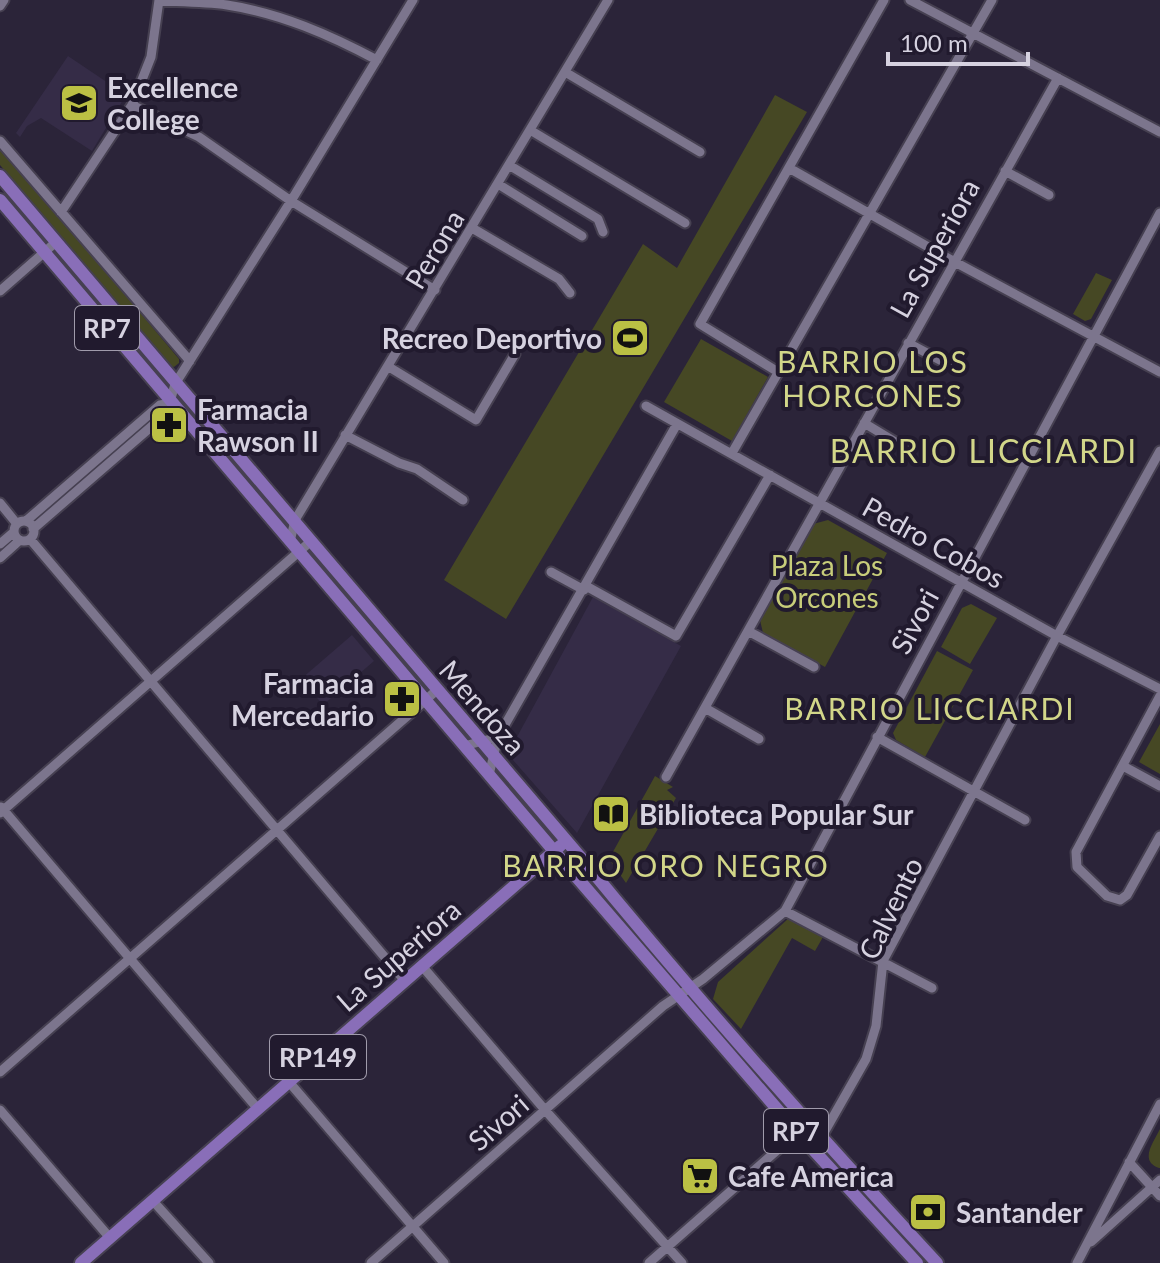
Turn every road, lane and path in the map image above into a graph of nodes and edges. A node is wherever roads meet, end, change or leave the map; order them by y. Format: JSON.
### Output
{"nodes":[{"id":1,"x":4,"y":0,"type":"edge"},
{"id":2,"x":159,"y":0,"type":"edge"},
{"id":3,"x":413,"y":0,"type":"edge"},
{"id":4,"x":608,"y":0,"type":"edge"},
{"id":5,"x":884,"y":0,"type":"edge"},
{"id":6,"x":910,"y":0,"type":"edge"},
{"id":7,"x":992,"y":0,"type":"edge"},
{"id":8,"x":0,"y":6,"type":"edge"},
{"id":9,"x":973,"y":33,"type":"junction"},
{"id":10,"x":377,"y":60,"type":"junction"},
{"id":11,"x":565,"y":72,"type":"junction"},
{"id":12,"x":1058,"y":78,"type":"junction"},
{"id":13,"x":132,"y":105,"type":"junction"},
{"id":14,"x":530,"y":130,"type":"junction"},
{"id":15,"x":1160,"y":132,"type":"edge"},
{"id":16,"x":0,"y":141,"type":"edge"},
{"id":17,"x":700,"y":152,"type":"dead end"},
{"id":18,"x":509,"y":165,"type":"junction"},
{"id":19,"x":789,"y":168,"type":"junction"},
{"id":20,"x":1005,"y":171,"type":"junction"},
{"id":21,"x":0,"y":176,"type":"edge"},
{"id":22,"x":498,"y":184,"type":"junction"},
{"id":23,"x":1049,"y":195,"type":"dead end"},
{"id":24,"x":0,"y":200,"type":"edge"},
{"id":25,"x":291,"y":201,"type":"junction"},
{"id":26,"x":61,"y":212,"type":"junction"},
{"id":27,"x":1160,"y":213,"type":"edge"},
{"id":28,"x":869,"y":214,"type":"junction"},
{"id":29,"x":685,"y":223,"type":"dead end"},
{"id":30,"x":472,"y":228,"type":"junction"},
{"id":31,"x":603,"y":232,"type":"dead end"},
{"id":32,"x":582,"y":236,"type":"dead end"},
{"id":33,"x":56,"y":242,"type":"junction"},
{"id":34,"x":44,"y":253,"type":"junction"},
{"id":35,"x":953,"y":261,"type":"junction"},
{"id":36,"x":435,"y":290,"type":"junction"},
{"id":37,"x":0,"y":291,"type":"edge"},
{"id":38,"x":570,"y":293,"type":"dead end"},
{"id":39,"x":1093,"y":337,"type":"junction"},
{"id":40,"x":908,"y":343,"type":"junction"},
{"id":41,"x":515,"y":354,"type":"dead end"},
{"id":42,"x":190,"y":361,"type":"junction"},
{"id":43,"x":389,"y":367,"type":"junction"},
{"id":44,"x":955,"y":368,"type":"dead end"},
{"id":45,"x":778,"y":372,"type":"junction"},
{"id":46,"x":1160,"y":372,"type":"edge"},
{"id":47,"x":175,"y":384,"type":"junction"},
{"id":48,"x":171,"y":403,"type":"junction"},
{"id":49,"x":646,"y":406,"type":"dead end"},
{"id":50,"x":864,"y":423,"type":"junction"},
{"id":51,"x":677,"y":424,"type":"junction"},
{"id":52,"x":345,"y":435,"type":"junction"},
{"id":53,"x":907,"y":449,"type":"dead end"},
{"id":54,"x":1160,"y":451,"type":"edge"},
{"id":55,"x":732,"y":453,"type":"junction"},
{"id":56,"x":770,"y":475,"type":"junction"},
{"id":57,"x":463,"y":500,"type":"dead end"},
{"id":58,"x":0,"y":503,"type":"edge"},
{"id":59,"x":819,"y":503,"type":"junction"},
{"id":60,"x":269,"y":518,"type":"junction"},
{"id":61,"x":294,"y":521,"type":"junction"},
{"id":62,"x":23,"y":531,"type":"junction"},
{"id":63,"x":310,"y":542,"type":"junction"},
{"id":64,"x":0,"y":544,"type":"edge"},
{"id":65,"x":296,"y":552,"type":"junction"},
{"id":66,"x":0,"y":558,"type":"edge"},
{"id":67,"x":325,"y":559,"type":"junction"},
{"id":68,"x":551,"y":572,"type":"dead end"},
{"id":69,"x":960,"y":582,"type":"junction"},
{"id":70,"x":585,"y":588,"type":"junction"},
{"id":71,"x":748,"y":631,"type":"junction"},
{"id":72,"x":1057,"y":636,"type":"junction"},
{"id":73,"x":814,"y":667,"type":"dead end"},
{"id":74,"x":151,"y":681,"type":"junction"},
{"id":75,"x":1160,"y":689,"type":"edge"},
{"id":76,"x":437,"y":690,"type":"junction"},
{"id":77,"x":1160,"y":696,"type":"edge"},
{"id":78,"x":425,"y":701,"type":"junction"},
{"id":79,"x":705,"y":708,"type":"junction"},
{"id":80,"x":498,"y":737,"type":"junction"},
{"id":81,"x":877,"y":737,"type":"junction"},
{"id":82,"x":759,"y":739,"type":"dead end"},
{"id":83,"x":481,"y":741,"type":"junction"},
{"id":84,"x":464,"y":746,"type":"junction"},
{"id":85,"x":494,"y":756,"type":"junction"},
{"id":86,"x":1123,"y":766,"type":"junction"},
{"id":87,"x":489,"y":775,"type":"junction"},
{"id":88,"x":666,"y":777,"type":"dead end"},
{"id":89,"x":1160,"y":786,"type":"edge"},
{"id":90,"x":974,"y":792,"type":"junction"},
{"id":91,"x":1,"y":810,"type":"edge"},
{"id":92,"x":1025,"y":820,"type":"dead end"},
{"id":93,"x":277,"y":830,"type":"junction"},
{"id":94,"x":1160,"y":836,"type":"edge"},
{"id":95,"x":566,"y":841,"type":"junction"},
{"id":96,"x":554,"y":851,"type":"junction"},
{"id":97,"x":785,"y":911,"type":"junction"},
{"id":98,"x":130,"y":959,"type":"junction"},
{"id":99,"x":883,"y":961,"type":"junction"},
{"id":100,"x":422,"y":966,"type":"junction"},
{"id":101,"x":405,"y":981,"type":"junction"},
{"id":102,"x":932,"y":988,"type":"dead end"},
{"id":103,"x":684,"y":992,"type":"junction"},
{"id":104,"x":0,"y":1072,"type":"edge"},
{"id":105,"x":289,"y":1082,"type":"junction"},
{"id":106,"x":1160,"y":1104,"type":"edge"},
{"id":107,"x":258,"y":1109,"type":"junction"},
{"id":108,"x":0,"y":1110,"type":"edge"},
{"id":109,"x":545,"y":1110,"type":"junction"},
{"id":110,"x":802,"y":1128,"type":"junction"},
{"id":111,"x":821,"y":1138,"type":"junction"},
{"id":112,"x":1129,"y":1162,"type":"junction"},
{"id":113,"x":1156,"y":1184,"type":"edge"},
{"id":114,"x":1160,"y":1196,"type":"edge"},
{"id":115,"x":153,"y":1201,"type":"junction"},
{"id":116,"x":412,"y":1227,"type":"junction"},
{"id":117,"x":110,"y":1238,"type":"junction"},
{"id":118,"x":668,"y":1246,"type":"junction"},
{"id":119,"x":1086,"y":1246,"type":"junction"},
{"id":120,"x":81,"y":1263,"type":"edge"},
{"id":121,"x":209,"y":1263,"type":"edge"},
{"id":122,"x":371,"y":1263,"type":"edge"},
{"id":123,"x":444,"y":1263,"type":"edge"},
{"id":124,"x":649,"y":1263,"type":"edge"},
{"id":125,"x":682,"y":1263,"type":"edge"},
{"id":126,"x":917,"y":1263,"type":"edge"},
{"id":127,"x":937,"y":1263,"type":"edge"},
{"id":128,"x":1077,"y":1263,"type":"edge"}],
"edges":[{"from":1,"to":8,"type":"street"},
{"from":2,"to":10,"type":"street"},
{"from":2,"to":13,"type":"street"},
{"from":3,"to":10,"type":"street"},
{"from":4,"to":11,"type":"street","name":"Perona"},
{"from":5,"to":19,"type":"street"},
{"from":6,"to":9,"type":"street"},
{"from":7,"to":9,"type":"street"},
{"from":9,"to":12,"type":"street"},
{"from":9,"to":28,"type":"street"},
{"from":10,"to":25,"type":"street"},
{"from":11,"to":14,"type":"street","name":"Perona"},
{"from":11,"to":17,"type":"street"},
{"from":12,"to":15,"type":"street"},
{"from":12,"to":20,"type":"street","name":"La Superiora"},
{"from":13,"to":25,"type":"street"},
{"from":13,"to":26,"type":"street"},
{"from":14,"to":18,"type":"street","name":"Perona"},
{"from":14,"to":29,"type":"street"},
{"from":16,"to":26,"type":"street"},
{"from":18,"to":22,"type":"street","name":"Perona"},
{"from":18,"to":31,"type":"street"},
{"from":19,"to":28,"type":"street"},
{"from":19,"to":45,"type":"street"},
{"from":20,"to":23,"type":"street"},
{"from":20,"to":35,"type":"street","name":"La Superiora"},
{"from":21,"to":33,"type":"main road","name":"Mendoza","number":"RP7"},
{"from":22,"to":30,"type":"street","name":"Perona"},
{"from":22,"to":32,"type":"street"},
{"from":24,"to":34,"type":"main road","name":"Mendoza","number":"RP7"},
{"from":25,"to":36,"type":"street"},
{"from":25,"to":42,"type":"street"},
{"from":26,"to":42,"type":"street"},
{"from":27,"to":39,"type":"street","name":"Sivori"},
{"from":28,"to":35,"type":"street"},
{"from":28,"to":45,"type":"street"},
{"from":30,"to":36,"type":"street","name":"Perona"},
{"from":30,"to":38,"type":"street"},
{"from":33,"to":34,"type":"street"},
{"from":33,"to":47,"type":"main road","name":"Mendoza","number":"RP7"},
{"from":34,"to":37,"type":"street"},
{"from":34,"to":48,"type":"main road","name":"Mendoza","number":"RP7"},
{"from":35,"to":39,"type":"street"},
{"from":35,"to":40,"type":"street","name":"La Superiora"},
{"from":36,"to":43,"type":"street","name":"Perona"},
{"from":39,"to":46,"type":"street"},
{"from":39,"to":69,"type":"street","name":"Sivori"},
{"from":40,"to":44,"type":"street"},
{"from":40,"to":50,"type":"street","name":"La Superiora"},
{"from":41,"to":43,"type":"street"},
{"from":42,"to":47,"type":"street"},
{"from":43,"to":52,"type":"street","name":"Perona"},
{"from":45,"to":55,"type":"street"},
{"from":47,"to":48,"type":"street"},
{"from":47,"to":61,"type":"main road","name":"Mendoza","number":"RP7"},
{"from":48,"to":60,"type":"main road","name":"Mendoza","number":"RP7"},
{"from":48,"to":62,"type":"street"},
{"from":49,"to":51,"type":"street","name":"Pedro Cobos"},
{"from":50,"to":53,"type":"street"},
{"from":50,"to":59,"type":"street","name":"La Superiora"},
{"from":51,"to":55,"type":"street","name":"Pedro Cobos"},
{"from":51,"to":70,"type":"street"},
{"from":52,"to":57,"type":"street"},
{"from":52,"to":61,"type":"street","name":"Perona"},
{"from":54,"to":72,"type":"street","name":"Calvento"},
{"from":55,"to":56,"type":"street","name":"Pedro Cobos"},
{"from":56,"to":59,"type":"street","name":"Pedro Cobos"},
{"from":56,"to":70,"type":"street"},
{"from":58,"to":62,"type":"street"},
{"from":59,"to":69,"type":"street","name":"Pedro Cobos"},
{"from":59,"to":71,"type":"street","name":"La Superiora"},
{"from":60,"to":61,"type":"street"},
{"from":60,"to":65,"type":"main road","name":"Mendoza","number":"RP7"},
{"from":61,"to":63,"type":"main road","name":"Mendoza","number":"RP7"},
{"from":61,"to":65,"type":"street","name":"Perona"},
{"from":62,"to":64,"type":"street"},
{"from":62,"to":66,"type":"street"},
{"from":62,"to":74,"type":"street"},
{"from":63,"to":65,"type":"street"},
{"from":63,"to":67,"type":"main road","name":"Mendoza","number":"RP7"},
{"from":65,"to":67,"type":"street"},
{"from":65,"to":74,"type":"street"},
{"from":65,"to":78,"type":"main road","name":"Mendoza","number":"RP7"},
{"from":67,"to":76,"type":"main road","name":"Mendoza","number":"RP7"},
{"from":68,"to":70,"type":"street"},
{"from":69,"to":72,"type":"street","name":"Pedro Cobos"},
{"from":69,"to":81,"type":"street","name":"Sivori"},
{"from":70,"to":80,"type":"street"},
{"from":71,"to":73,"type":"street"},
{"from":71,"to":79,"type":"street","name":"La Superiora"},
{"from":72,"to":75,"type":"street","name":"Pedro Cobos"},
{"from":72,"to":90,"type":"street","name":"Calvento"},
{"from":74,"to":91,"type":"street"},
{"from":74,"to":93,"type":"street"},
{"from":76,"to":78,"type":"street"},
{"from":76,"to":83,"type":"main road","name":"Mendoza","number":"RP7"},
{"from":77,"to":86,"type":"street"},
{"from":78,"to":84,"type":"main road","name":"Mendoza","number":"RP7"},
{"from":78,"to":93,"type":"street"},
{"from":79,"to":82,"type":"street"},
{"from":79,"to":88,"type":"street","name":"La Superiora"},
{"from":80,"to":83,"type":"street"},
{"from":80,"to":85,"type":"street"},
{"from":81,"to":90,"type":"street"},
{"from":81,"to":97,"type":"street","name":"Sivori"},
{"from":83,"to":84,"type":"street"},
{"from":83,"to":85,"type":"main road","name":"Mendoza","number":"RP7"},
{"from":84,"to":87,"type":"main road","name":"Mendoza","number":"RP7"},
{"from":85,"to":87,"type":"street"},
{"from":85,"to":95,"type":"main road","name":"Mendoza","number":"RP7"},
{"from":86,"to":89,"type":"street"},
{"from":86,"to":94,"type":"street"},
{"from":87,"to":96,"type":"main road","name":"Mendoza","number":"RP7"},
{"from":90,"to":92,"type":"street"},
{"from":90,"to":99,"type":"street","name":"Calvento"},
{"from":91,"to":98,"type":"street"},
{"from":93,"to":98,"type":"street"},
{"from":93,"to":101,"type":"street"},
{"from":95,"to":96,"type":"main road","name":"La Superiora","number":"RP149"},
{"from":95,"to":103,"type":"main road","name":"Mendoza","number":"RP7"},
{"from":96,"to":100,"type":"main road","name":"La Superiora","number":"RP149"},
{"from":96,"to":103,"type":"main road","name":"Mendoza","number":"RP7"},
{"from":97,"to":99,"type":"street"},
{"from":97,"to":103,"type":"street","name":"Sivori"},
{"from":98,"to":104,"type":"street"},
{"from":98,"to":107,"type":"street"},
{"from":99,"to":102,"type":"street"},
{"from":99,"to":111,"type":"street","name":"Calvento"},
{"from":100,"to":101,"type":"main road","name":"La Superiora","number":"RP149"},
{"from":100,"to":109,"type":"street"},
{"from":101,"to":105,"type":"main road","name":"La Superiora","number":"RP149"},
{"from":103,"to":109,"type":"street","name":"Sivori"},
{"from":103,"to":110,"type":"main road","name":"Mendoza","number":"RP7"},
{"from":105,"to":107,"type":"main road","name":"La Superiora","number":"RP149"},
{"from":105,"to":116,"type":"street"},
{"from":106,"to":112,"type":"street"},
{"from":107,"to":115,"type":"main road","name":"La Superiora","number":"RP149"},
{"from":108,"to":117,"type":"street"},
{"from":109,"to":116,"type":"street","name":"Sivori"},
{"from":109,"to":118,"type":"street"},
{"from":110,"to":111,"type":"main road","name":"Mendoza","number":"RP7"},
{"from":110,"to":118,"type":"street"},
{"from":110,"to":126,"type":"main road","name":"Mendoza","number":"RP7"},
{"from":111,"to":127,"type":"main road","name":"Mendoza","number":"RP7"},
{"from":112,"to":113,"type":"street"},
{"from":112,"to":119,"type":"street"},
{"from":113,"to":114,"type":"street"},
{"from":113,"to":119,"type":"street"},
{"from":115,"to":117,"type":"main road","name":"La Superiora","number":"RP149"},
{"from":115,"to":121,"type":"street"},
{"from":116,"to":122,"type":"street","name":"Sivori"},
{"from":116,"to":123,"type":"street"},
{"from":117,"to":120,"type":"main road","name":"La Superiora","number":"RP149"},
{"from":118,"to":124,"type":"street"},
{"from":118,"to":125,"type":"street"},
{"from":119,"to":128,"type":"street"}]}
